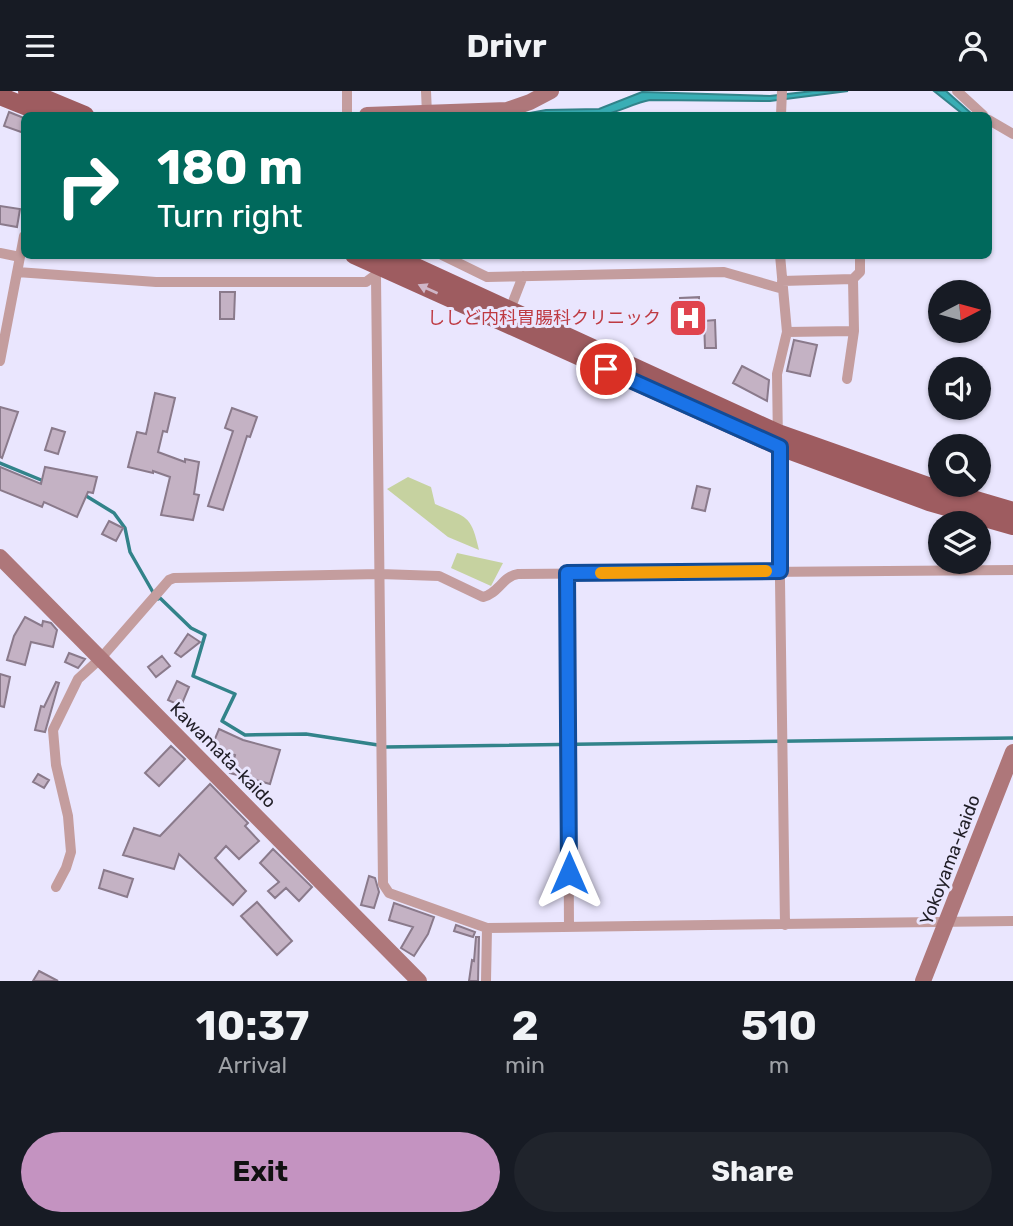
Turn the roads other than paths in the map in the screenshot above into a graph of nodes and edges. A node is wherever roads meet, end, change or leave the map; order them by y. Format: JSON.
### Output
{"nodes":[{"id":1,"x":27,"y":91,"type":"edge"},
{"id":2,"x":347,"y":91,"type":"edge"},
{"id":3,"x":426,"y":91,"type":"edge"},
{"id":4,"x":551,"y":91,"type":"edge"},
{"id":5,"x":782,"y":91,"type":"edge"},
{"id":6,"x":957,"y":91,"type":"edge"},
{"id":7,"x":0,"y":96,"type":"edge"},
{"id":8,"x":52,"y":112,"type":"edge"},
{"id":9,"x":347,"y":112,"type":"edge"},
{"id":10,"x":427,"y":112,"type":"edge"},
{"id":11,"x":480,"y":112,"type":"edge"},
{"id":12,"x":781,"y":112,"type":"edge"},
{"id":13,"x":980,"y":112,"type":"edge"},
{"id":14,"x":992,"y":122,"type":"edge"},
{"id":15,"x":1013,"y":134,"type":"edge"},
{"id":16,"x":21,"y":252,"type":"edge"},
{"id":17,"x":0,"y":253,"type":"edge"},
{"id":18,"x":20,"y":257,"type":"junction"},
{"id":19,"x":450,"y":259,"type":"edge"},
{"id":20,"x":780,"y":259,"type":"edge"},
{"id":21,"x":860,"y":259,"type":"edge"},
{"id":22,"x":384,"y":264,"type":"edge"},
{"id":23,"x":17,"y":272,"type":"junction"},
{"id":24,"x":523,"y":276,"type":"junction"},
{"id":25,"x":853,"y":279,"type":"junction"},
{"id":26,"x":782,"y":285,"type":"junction"},
{"id":27,"x":507,"y":317,"type":"junction"},
{"id":28,"x":854,"y":331,"type":"junction"},
{"id":29,"x":787,"y":332,"type":"junction"},
{"id":30,"x":0,"y":361,"type":"edge"},
{"id":31,"x":847,"y":379,"type":"dead end"},
{"id":32,"x":779,"y":440,"type":"junction"},
{"id":33,"x":1013,"y":511,"type":"edge"},
{"id":34,"x":1013,"y":526,"type":"edge"},
{"id":35,"x":0,"y":557,"type":"edge"},
{"id":36,"x":1013,"y":570,"type":"edge"},
{"id":37,"x":780,"y":571,"type":"junction"},
{"id":38,"x":567,"y":573,"type":"junction"},
{"id":39,"x":380,"y":575,"type":"junction"},
{"id":40,"x":101,"y":658,"type":"junction"},
{"id":41,"x":1013,"y":752,"type":"edge"},
{"id":42,"x":56,"y":887,"type":"dead end"},
{"id":43,"x":1013,"y":921,"type":"edge"},
{"id":44,"x":946,"y":923,"type":"junction"},
{"id":45,"x":785,"y":925,"type":"junction"},
{"id":46,"x":569,"y":927,"type":"junction"},
{"id":47,"x":487,"y":928,"type":"junction"},
{"id":48,"x":419,"y":981,"type":"edge"},
{"id":49,"x":486,"y":981,"type":"edge"},
{"id":50,"x":923,"y":981,"type":"edge"}],
"edges":[{"from":1,"to":8,"type":"main road"},
{"from":2,"to":9,"type":"street"},
{"from":3,"to":10,"type":"street"},
{"from":4,"to":11,"type":"main road"},
{"from":5,"to":12,"type":"street"},
{"from":6,"to":13,"type":"street"},
{"from":7,"to":8,"type":"main road"},
{"from":14,"to":15,"type":"street"},
{"from":16,"to":18,"type":"street"},
{"from":17,"to":18,"type":"street"},
{"from":18,"to":23,"type":"street"},
{"from":19,"to":24,"type":"street"},
{"from":20,"to":26,"type":"street"},
{"from":21,"to":25,"type":"street"},
{"from":22,"to":23,"type":"street"},
{"from":22,"to":27,"type":"main road"},
{"from":22,"to":39,"type":"street"},
{"from":23,"to":30,"type":"street"},
{"from":24,"to":26,"type":"street"},
{"from":24,"to":27,"type":"street"},
{"from":25,"to":26,"type":"street"},
{"from":25,"to":28,"type":"street"},
{"from":26,"to":29,"type":"street"},
{"from":27,"to":32,"type":"main road"},
{"from":28,"to":29,"type":"street"},
{"from":28,"to":31,"type":"street"},
{"from":29,"to":32,"type":"street"},
{"from":32,"to":33,"type":"main road"},
{"from":32,"to":34,"type":"main road"},
{"from":32,"to":37,"type":"street"},
{"from":35,"to":40,"type":"main road","name":"Kawamata-kaido"},
{"from":36,"to":37,"type":"street"},
{"from":37,"to":38,"type":"street"},
{"from":37,"to":45,"type":"street"},
{"from":38,"to":39,"type":"street"},
{"from":38,"to":46,"type":"street"},
{"from":39,"to":40,"type":"street"},
{"from":39,"to":47,"type":"street"},
{"from":40,"to":42,"type":"street"},
{"from":40,"to":48,"type":"main road","name":"Kawamata-kaido"},
{"from":41,"to":44,"type":"main road","name":"Yokoyama-kaido"},
{"from":43,"to":44,"type":"street"},
{"from":44,"to":45,"type":"street"},
{"from":44,"to":50,"type":"main road","name":"Yokoyama-kaido"},
{"from":45,"to":46,"type":"street"},
{"from":46,"to":47,"type":"street"},
{"from":47,"to":49,"type":"street"}]}
